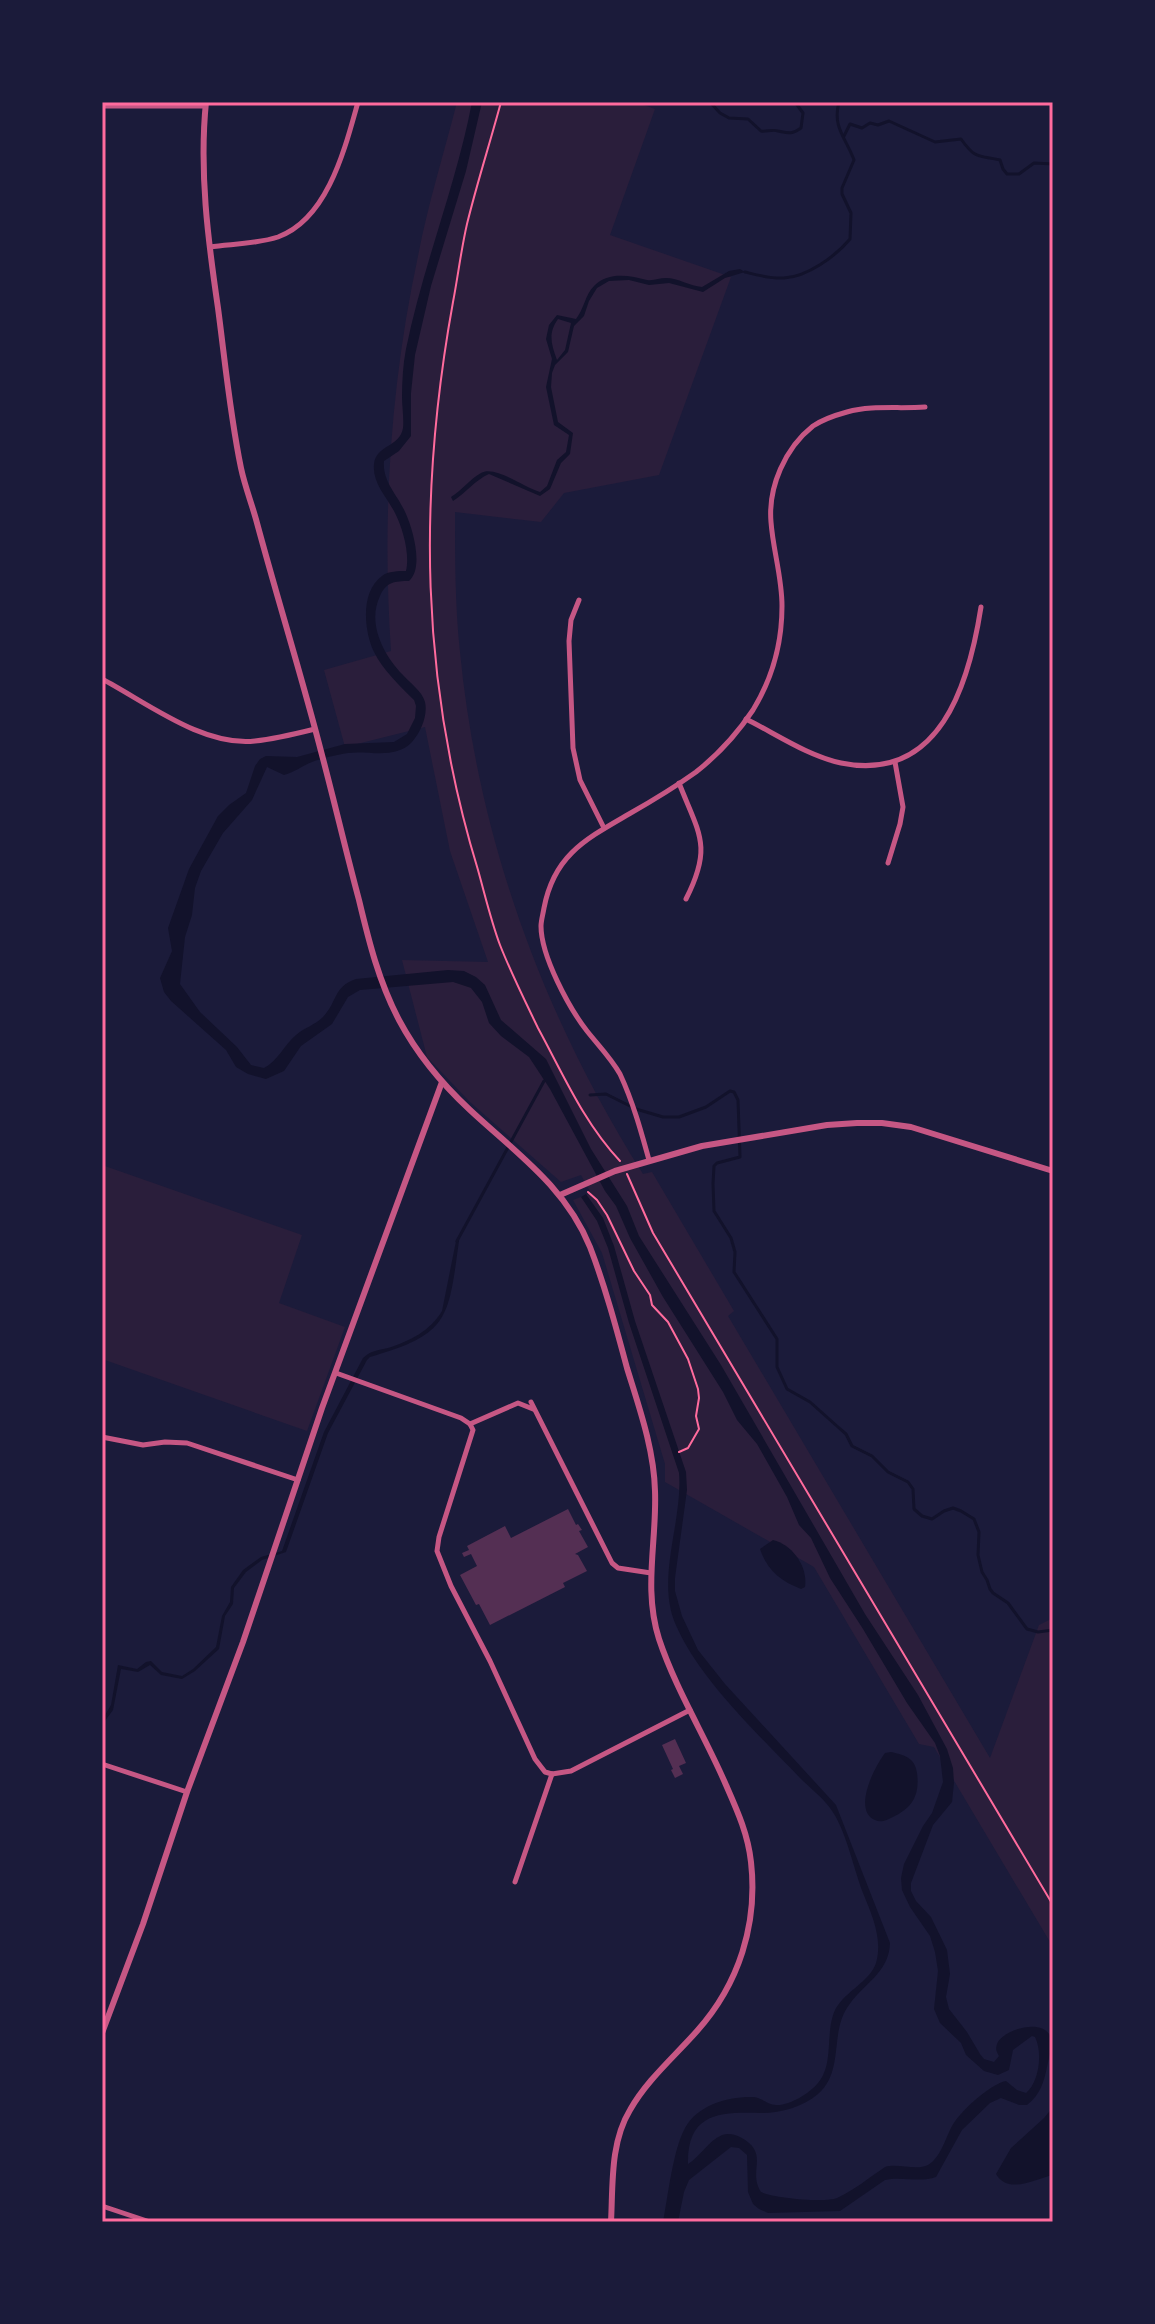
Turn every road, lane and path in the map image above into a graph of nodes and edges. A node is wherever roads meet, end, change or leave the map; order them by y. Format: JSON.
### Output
{"nodes":[{"id":1,"x":358,"y":102,"type":"edge"},
{"id":2,"x":501,"y":102,"type":"edge"},
{"id":3,"x":205,"y":104,"type":"edge"},
{"id":4,"x":102,"y":106,"type":"edge"},
{"id":5,"x":210,"y":247,"type":"junction"},
{"id":6,"x":925,"y":407,"type":"dead end"},
{"id":7,"x":579,"y":600,"type":"dead end"},
{"id":8,"x":981,"y":607,"type":"dead end"},
{"id":9,"x":102,"y":679,"type":"edge"},
{"id":10,"x":746,"y":719,"type":"junction"},
{"id":11,"x":315,"y":729,"type":"junction"},
{"id":12,"x":895,"y":762,"type":"junction"},
{"id":13,"x":679,"y":783,"type":"junction"},
{"id":14,"x":604,"y":828,"type":"junction"},
{"id":15,"x":888,"y":863,"type":"dead end"},
{"id":16,"x":686,"y":899,"type":"dead end"},
{"id":17,"x":442,"y":1082,"type":"junction"},
{"id":18,"x":649,"y":1160,"type":"junction"},
{"id":19,"x":625,"y":1168,"type":"junction"},
{"id":20,"x":1053,"y":1171,"type":"edge"},
{"id":21,"x":585,"y":1193,"type":"dead end"},
{"id":22,"x":560,"y":1195,"type":"junction"},
{"id":23,"x":336,"y":1373,"type":"junction"},
{"id":24,"x":470,"y":1424,"type":"junction"},
{"id":25,"x":102,"y":1437,"type":"edge"},
{"id":26,"x":679,"y":1452,"type":"dead end"},
{"id":27,"x":298,"y":1480,"type":"junction"},
{"id":28,"x":651,"y":1573,"type":"junction"},
{"id":29,"x":690,"y":1710,"type":"junction"},
{"id":30,"x":102,"y":1764,"type":"edge"},
{"id":31,"x":552,"y":1774,"type":"junction"},
{"id":32,"x":187,"y":1792,"type":"junction"},
{"id":33,"x":515,"y":1882,"type":"dead end"},
{"id":34,"x":1053,"y":1905,"type":"edge"},
{"id":35,"x":102,"y":2033,"type":"edge"},
{"id":36,"x":102,"y":2206,"type":"edge"},
{"id":37,"x":150,"y":2222,"type":"edge"},
{"id":38,"x":611,"y":2222,"type":"edge"}],
"edges":[{"from":1,"to":5,"type":"street"},
{"from":2,"to":19,"type":"path"},
{"from":3,"to":4,"type":"street"},
{"from":3,"to":5,"type":"street"},
{"from":5,"to":11,"type":"street"},
{"from":6,"to":10,"type":"street"},
{"from":7,"to":14,"type":"street"},
{"from":8,"to":12,"type":"street"},
{"from":9,"to":11,"type":"street"},
{"from":10,"to":12,"type":"street"},
{"from":10,"to":13,"type":"street"},
{"from":11,"to":17,"type":"street"},
{"from":12,"to":15,"type":"street"},
{"from":13,"to":14,"type":"street"},
{"from":13,"to":16,"type":"street"},
{"from":14,"to":18,"type":"street"},
{"from":17,"to":22,"type":"street"},
{"from":17,"to":23,"type":"street"},
{"from":18,"to":19,"type":"street"},
{"from":18,"to":20,"type":"street"},
{"from":19,"to":22,"type":"street"},
{"from":19,"to":34,"type":"path"},
{"from":21,"to":26,"type":"path"},
{"from":22,"to":28,"type":"street"},
{"from":23,"to":24,"type":"street"},
{"from":23,"to":27,"type":"street"},
{"from":24,"to":28,"type":"street"},
{"from":24,"to":31,"type":"street"},
{"from":25,"to":27,"type":"street"},
{"from":27,"to":32,"type":"street"},
{"from":28,"to":29,"type":"street"},
{"from":29,"to":31,"type":"street"},
{"from":29,"to":38,"type":"street"},
{"from":30,"to":32,"type":"street"},
{"from":31,"to":33,"type":"street"},
{"from":32,"to":35,"type":"street"},
{"from":36,"to":37,"type":"street"}]}
